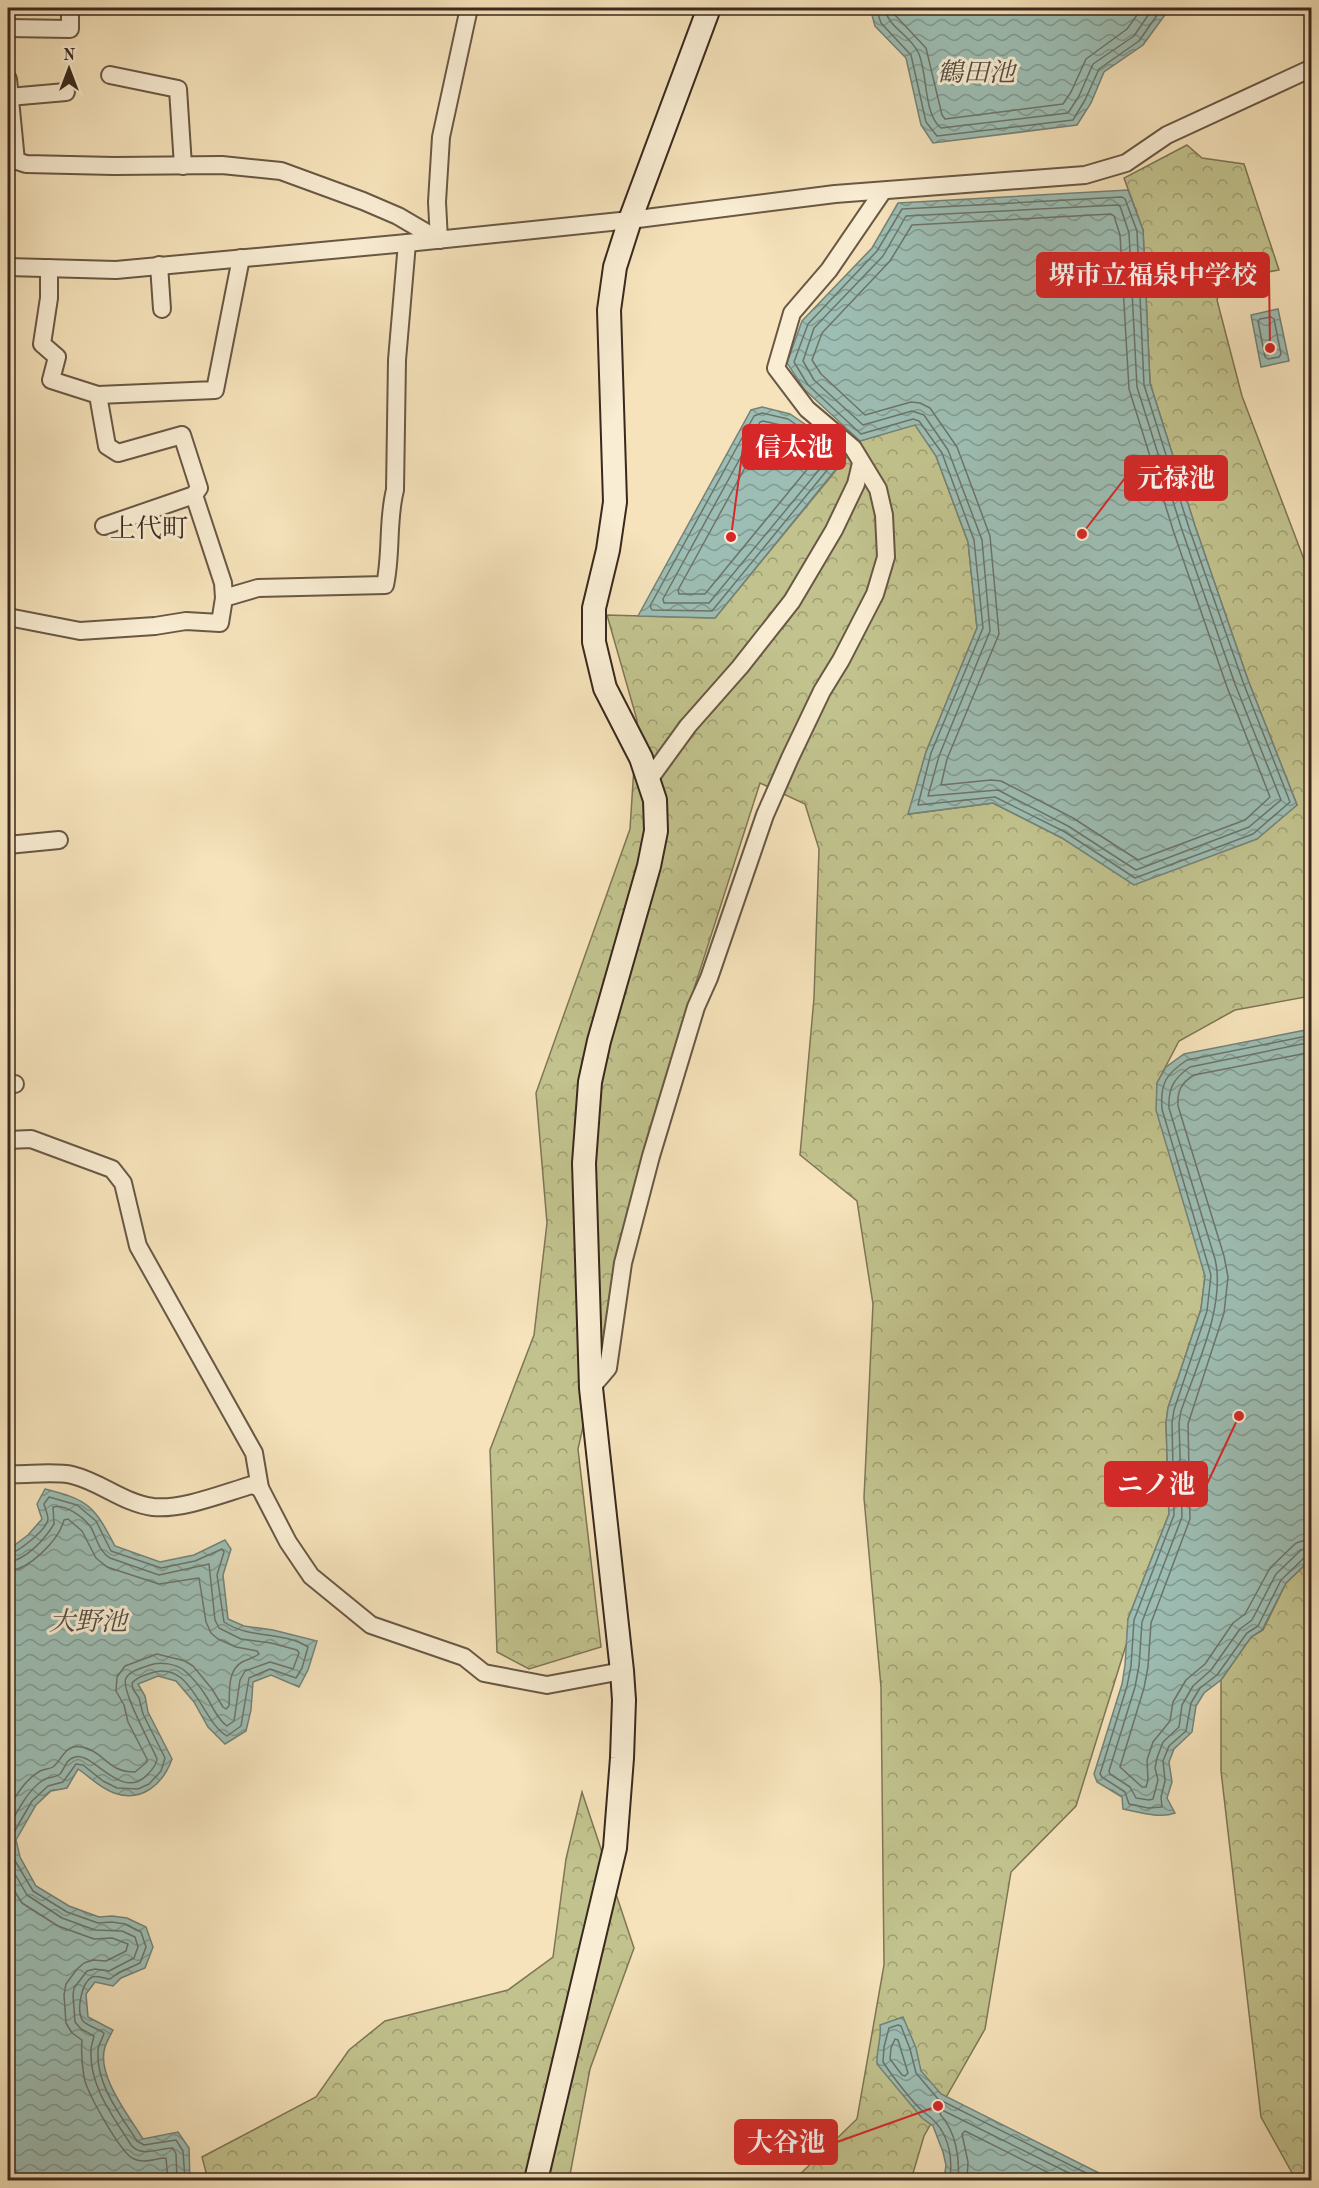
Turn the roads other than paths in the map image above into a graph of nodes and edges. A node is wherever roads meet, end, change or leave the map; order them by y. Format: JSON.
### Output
{"nodes":[{"id":1,"x":70,"y":8,"type":"edge"},
{"id":2,"x":469,"y":8,"type":"edge"},
{"id":3,"x":709,"y":8,"type":"edge"},
{"id":4,"x":8,"y":28,"type":"edge"},
{"id":5,"x":1311,"y":68,"type":"edge"},
{"id":6,"x":110,"y":75,"type":"dead end"},
{"id":7,"x":8,"y":79,"type":"edge"},
{"id":8,"x":66,"y":92,"type":"dead end"},
{"id":9,"x":9,"y":97,"type":"junction"},
{"id":10,"x":12,"y":159,"type":"edge"},
{"id":11,"x":183,"y":166,"type":"junction"},
{"id":12,"x":883,"y":191,"type":"junction"},
{"id":13,"x":630,"y":220,"type":"junction"},
{"id":14,"x":439,"y":240,"type":"junction"},
{"id":15,"x":406,"y":243,"type":"junction"},
{"id":16,"x":241,"y":258,"type":"junction"},
{"id":17,"x":159,"y":265,"type":"junction"},
{"id":18,"x":8,"y":267,"type":"edge"},
{"id":19,"x":49,"y":268,"type":"junction"},
{"id":20,"x":162,"y":309,"type":"dead end"},
{"id":21,"x":98,"y":395,"type":"junction"},
{"id":22,"x":861,"y":463,"type":"junction"},
{"id":23,"x":194,"y":495,"type":"junction"},
{"id":24,"x":104,"y":526,"type":"dead end"},
{"id":25,"x":224,"y":598,"type":"junction"},
{"id":26,"x":8,"y":617,"type":"edge"},
{"id":27,"x":648,"y":781,"type":"junction"},
{"id":28,"x":59,"y":840,"type":"dead end"},
{"id":29,"x":8,"y":845,"type":"edge"},
{"id":30,"x":8,"y":1140,"type":"edge"},
{"id":31,"x":591,"y":1388,"type":"junction"},
{"id":32,"x":8,"y":1474,"type":"edge"},
{"id":33,"x":260,"y":1488,"type":"junction"},
{"id":34,"x":622,"y":1671,"type":"junction"},
{"id":35,"x":536,"y":2181,"type":"edge"}],
"edges":[{"from":1,"to":4,"type":"street"},
{"from":2,"to":14,"type":"street"},
{"from":3,"to":13,"type":"street"},
{"from":5,"to":12,"type":"street"},
{"from":6,"to":11,"type":"street"},
{"from":7,"to":9,"type":"street"},
{"from":8,"to":9,"type":"street"},
{"from":9,"to":10,"type":"street"},
{"from":10,"to":11,"type":"street"},
{"from":11,"to":14,"type":"street"},
{"from":12,"to":13,"type":"street"},
{"from":12,"to":22,"type":"street"},
{"from":13,"to":14,"type":"street"},
{"from":13,"to":27,"type":"street"},
{"from":14,"to":15,"type":"street"},
{"from":15,"to":16,"type":"street"},
{"from":15,"to":25,"type":"street"},
{"from":16,"to":17,"type":"street"},
{"from":16,"to":21,"type":"street"},
{"from":17,"to":19,"type":"street"},
{"from":17,"to":20,"type":"street"},
{"from":18,"to":19,"type":"street"},
{"from":19,"to":21,"type":"street"},
{"from":21,"to":23,"type":"street"},
{"from":22,"to":27,"type":"street"},
{"from":22,"to":31,"type":"street"},
{"from":23,"to":24,"type":"street"},
{"from":23,"to":25,"type":"street"},
{"from":25,"to":26,"type":"street"},
{"from":27,"to":31,"type":"street"},
{"from":28,"to":29,"type":"street"},
{"from":30,"to":33,"type":"street"},
{"from":31,"to":34,"type":"street"},
{"from":32,"to":33,"type":"street"},
{"from":33,"to":34,"type":"street"},
{"from":34,"to":35,"type":"street"}]}
